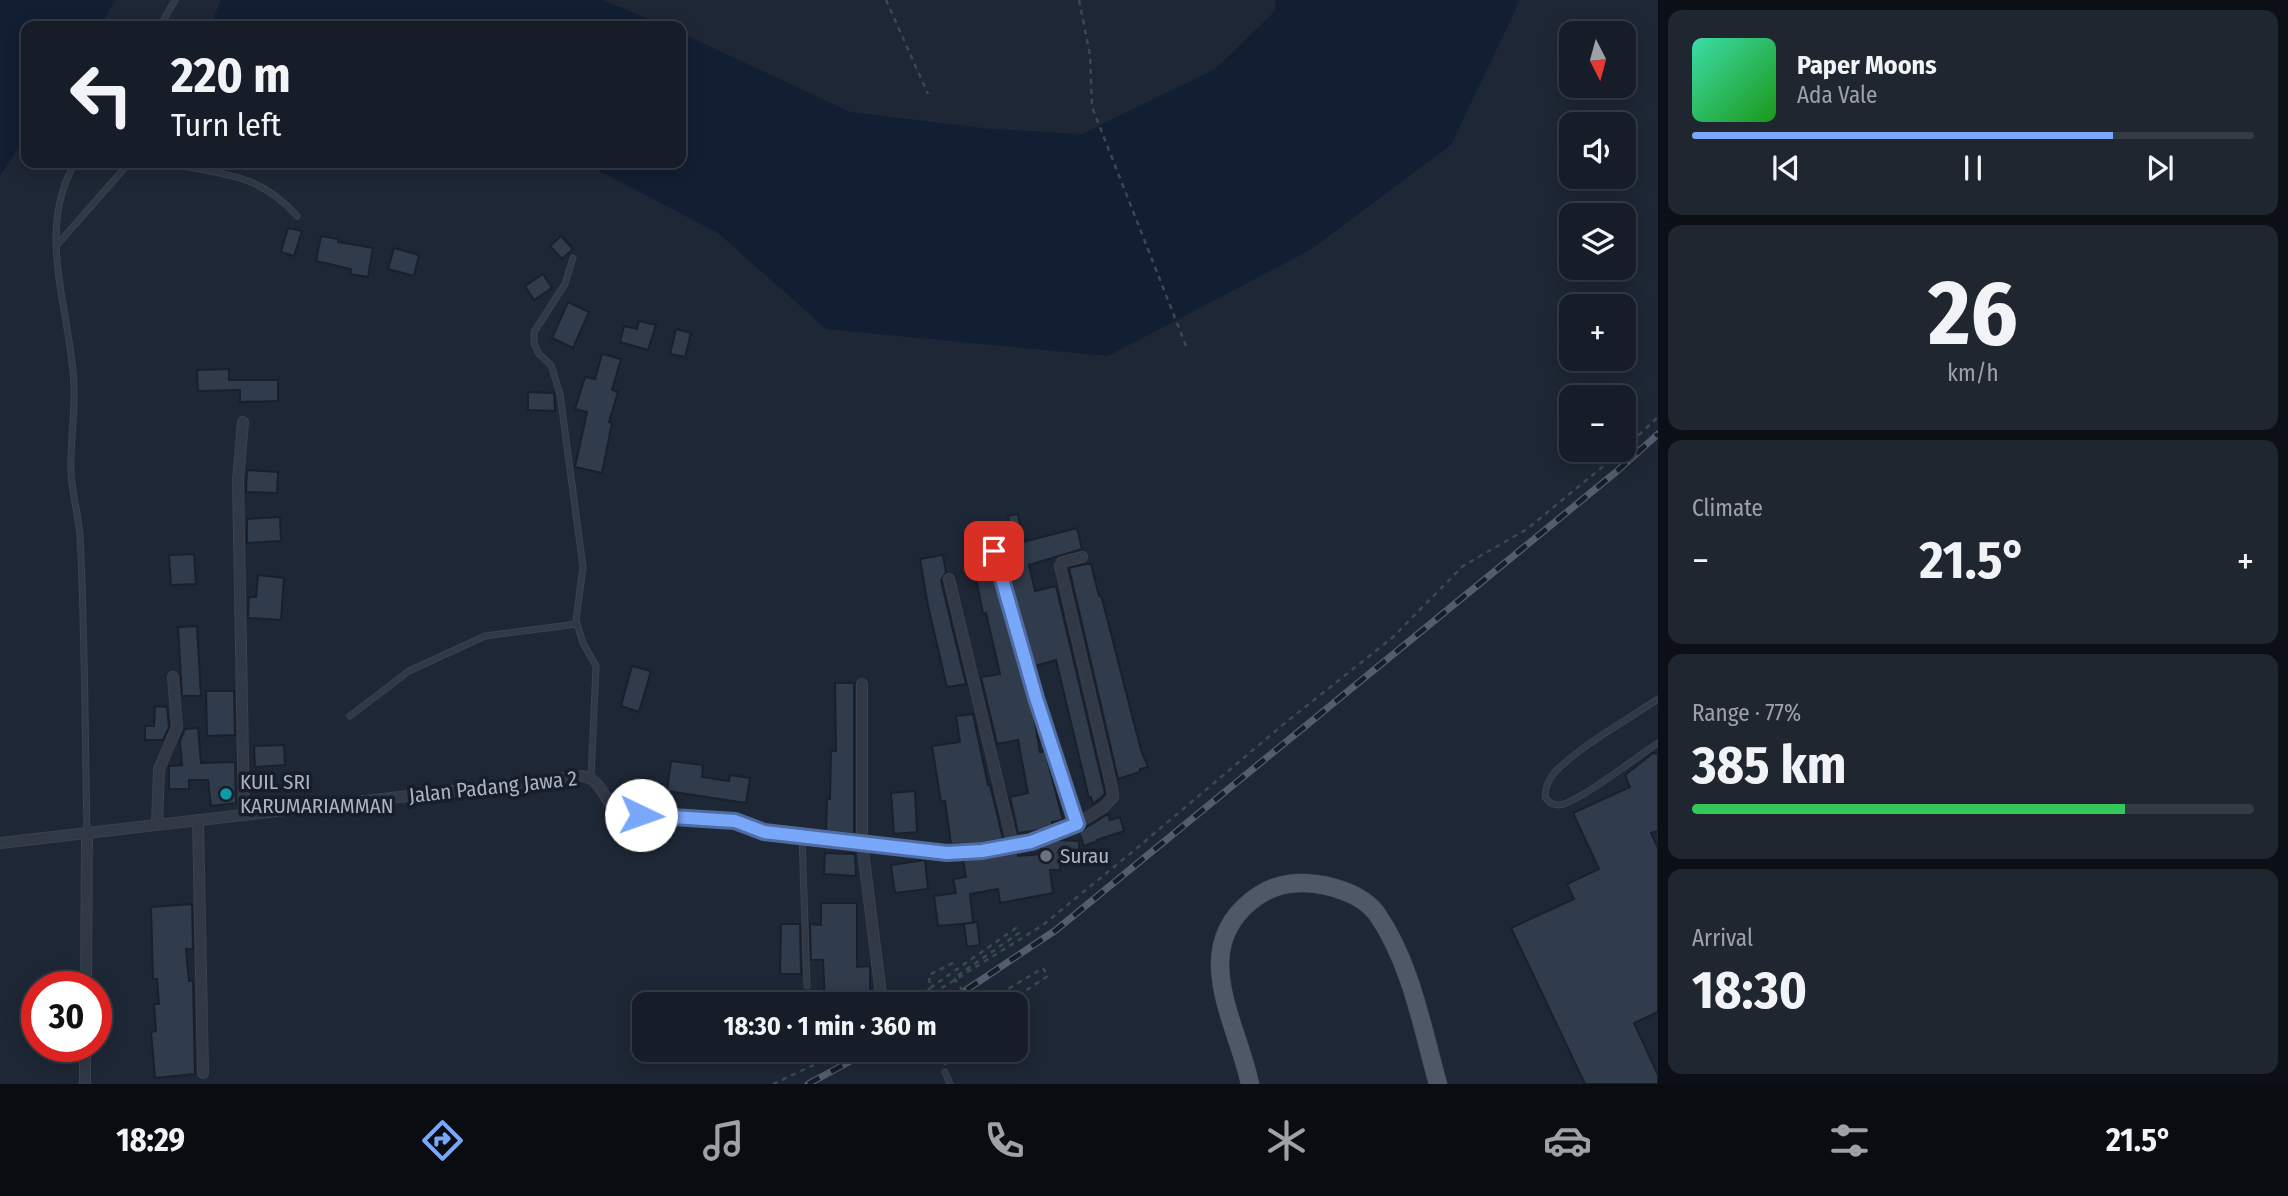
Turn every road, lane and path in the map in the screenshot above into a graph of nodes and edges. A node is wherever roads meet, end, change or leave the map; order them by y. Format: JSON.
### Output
{"nodes":[{"id":1,"x":175,"y":0,"type":"edge"},
{"id":2,"x":886,"y":0,"type":"edge"},
{"id":3,"x":1079,"y":0,"type":"edge"},
{"id":4,"x":163,"y":21,"type":"edge"},
{"id":5,"x":928,"y":94,"type":"dead end"},
{"id":6,"x":73,"y":168,"type":"edge"},
{"id":7,"x":125,"y":168,"type":"edge"},
{"id":8,"x":198,"y":168,"type":"edge"},
{"id":9,"x":297,"y":216,"type":"dead end"},
{"id":10,"x":57,"y":245,"type":"junction"},
{"id":11,"x":573,"y":258,"type":"dead end"},
{"id":12,"x":1188,"y":351,"type":"dead end"},
{"id":13,"x":1658,"y":418,"type":"edge"},
{"id":14,"x":243,"y":422,"type":"dead end"},
{"id":15,"x":1636,"y":438,"type":"edge"},
{"id":16,"x":1608,"y":462,"type":"edge"},
{"id":17,"x":994,"y":551,"type":"dead end"},
{"id":18,"x":1082,"y":557,"type":"dead end"},
{"id":19,"x":948,"y":579,"type":"dead end"},
{"id":20,"x":577,"y":624,"type":"junction"},
{"id":21,"x":173,"y":677,"type":"dead end"},
{"id":22,"x":862,"y":684,"type":"dead end"},
{"id":23,"x":1658,"y":699,"type":"edge"},
{"id":24,"x":350,"y":716,"type":"dead end"},
{"id":25,"x":1658,"y":743,"type":"edge"},
{"id":26,"x":591,"y":778,"type":"junction"},
{"id":27,"x":244,"y":815,"type":"junction"},
{"id":28,"x":198,"y":820,"type":"junction"},
{"id":29,"x":1077,"y":824,"type":"junction"},
{"id":30,"x":158,"y":825,"type":"junction"},
{"id":31,"x":87,"y":833,"type":"junction"},
{"id":32,"x":802,"y":836,"type":"junction"},
{"id":33,"x":0,"y":842,"type":"edge"},
{"id":34,"x":862,"y":843,"type":"junction"},
{"id":35,"x":1013,"y":845,"type":"junction"},
{"id":36,"x":957,"y":961,"type":"dead end"},
{"id":37,"x":86,"y":971,"type":"edge"},
{"id":38,"x":807,"y":986,"type":"dead end"},
{"id":39,"x":930,"y":988,"type":"junction"},
{"id":40,"x":881,"y":992,"type":"edge"},
{"id":41,"x":927,"y":992,"type":"edge"},
{"id":42,"x":937,"y":992,"type":"edge"},
{"id":43,"x":964,"y":992,"type":"edge"},
{"id":44,"x":1003,"y":992,"type":"edge"},
{"id":45,"x":1023,"y":992,"type":"edge"},
{"id":46,"x":85,"y":1062,"type":"edge"},
{"id":47,"x":820,"y":1062,"type":"edge"},
{"id":48,"x":946,"y":1062,"type":"edge"},
{"id":49,"x":945,"y":1072,"type":"joint"},
{"id":50,"x":203,"y":1073,"type":"dead end"},
{"id":51,"x":85,"y":1084,"type":"edge"},
{"id":52,"x":773,"y":1084,"type":"edge"},
{"id":53,"x":950,"y":1084,"type":"edge"},
{"id":54,"x":1250,"y":1084,"type":"edge"},
{"id":55,"x":1437,"y":1084,"type":"edge"}],
"edges":[{"from":1,"to":4,"type":"lane"},
{"from":2,"to":5,"type":"path"},
{"from":3,"to":12,"type":"path"},
{"from":6,"to":10,"type":"lane"},
{"from":7,"to":10,"type":"lane"},
{"from":8,"to":9,"type":"lane"},
{"from":10,"to":31,"type":"lane"},
{"from":11,"to":20,"type":"lane"},
{"from":13,"to":15,"type":"path"},
{"from":14,"to":27,"type":"street"},
{"from":16,"to":42,"type":"path"},
{"from":17,"to":29,"type":"street"},
{"from":18,"to":29,"type":"street","name":"Jalan Padang Jawa 2"},
{"from":19,"to":35,"type":"street"},
{"from":20,"to":24,"type":"lane"},
{"from":20,"to":26,"type":"lane"},
{"from":21,"to":30,"type":"street"},
{"from":22,"to":34,"type":"street"},
{"from":23,"to":25,"type":"lane"},
{"from":26,"to":27,"type":"street","name":"Jalan Padang Jawa 2"},
{"from":26,"to":32,"type":"street","name":"Jalan Padang Jawa 2"},
{"from":27,"to":28,"type":"street","name":"Jalan Padang Jawa 2"},
{"from":28,"to":30,"type":"street","name":"Jalan Padang Jawa 2"},
{"from":28,"to":50,"type":"street"},
{"from":29,"to":35,"type":"street","name":"Jalan Padang Jawa 2"},
{"from":30,"to":31,"type":"street","name":"Jalan Padang Jawa 2"},
{"from":31,"to":33,"type":"street","name":"Jalan Padang Jawa 2"},
{"from":31,"to":37,"type":"street"},
{"from":32,"to":34,"type":"street","name":"Jalan Padang Jawa 2"},
{"from":32,"to":38,"type":"lane"},
{"from":34,"to":35,"type":"street","name":"Jalan Padang Jawa 2"},
{"from":34,"to":40,"type":"street"},
{"from":36,"to":39,"type":"path"},
{"from":39,"to":41,"type":"path"},
{"from":39,"to":43,"type":"path","bridge":true},
{"from":44,"to":45,"type":"path"},
{"from":46,"to":51,"type":"street"},
{"from":47,"to":52,"type":"path"},
{"from":48,"to":49,"type":"path"},
{"from":49,"to":53,"type":"lane"},
{"from":54,"to":55,"type":"main road"}]}
